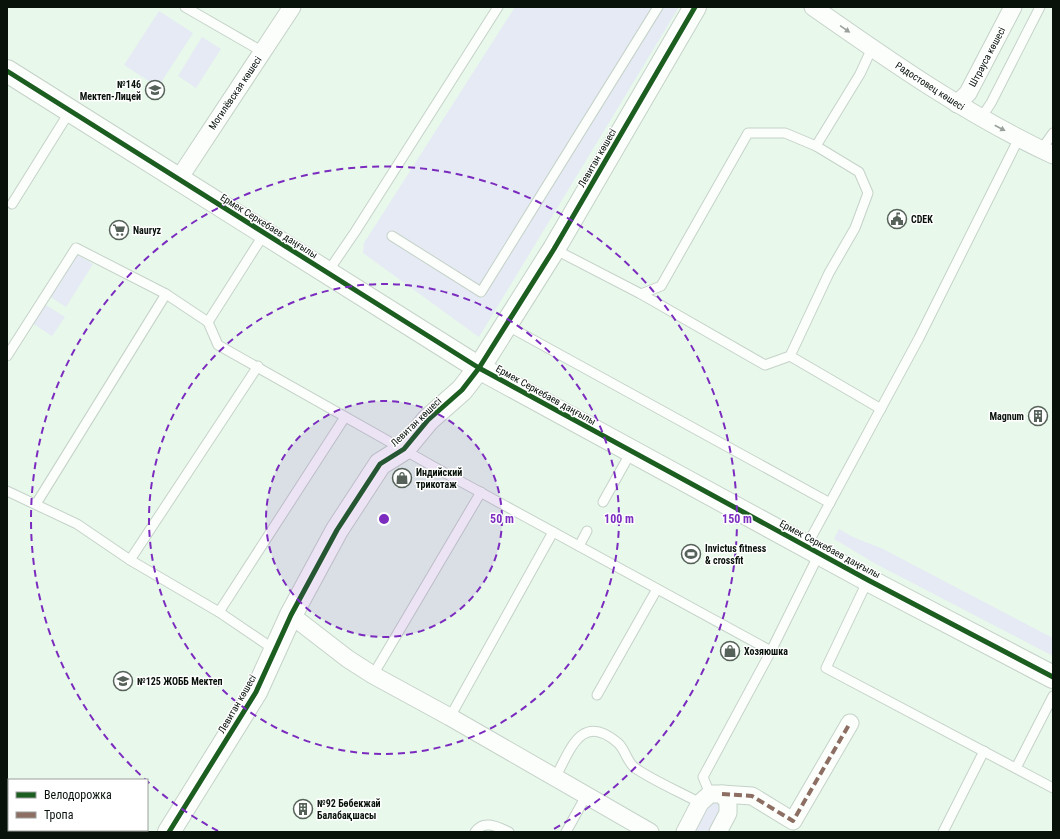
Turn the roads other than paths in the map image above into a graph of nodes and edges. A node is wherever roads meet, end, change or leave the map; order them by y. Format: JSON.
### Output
{"nodes":[{"id":1,"x":185,"y":7,"type":"edge"},
{"id":2,"x":292,"y":7,"type":"edge"},
{"id":3,"x":498,"y":7,"type":"edge"},
{"id":4,"x":658,"y":7,"type":"edge"},
{"id":5,"x":695,"y":7,"type":"edge"},
{"id":6,"x":813,"y":7,"type":"edge"},
{"id":7,"x":1013,"y":7,"type":"edge"},
{"id":8,"x":1040,"y":7,"type":"edge"},
{"id":9,"x":872,"y":48,"type":"junction"},
{"id":10,"x":263,"y":52,"type":"junction"},
{"id":11,"x":7,"y":71,"type":"edge"},
{"id":12,"x":957,"y":104,"type":"junction"},
{"id":13,"x":70,"y":111,"type":"junction"},
{"id":14,"x":981,"y":118,"type":"junction"},
{"id":15,"x":1053,"y":133,"type":"edge"},
{"id":16,"x":1019,"y":138,"type":"junction"},
{"id":17,"x":816,"y":146,"type":"junction"},
{"id":18,"x":1047,"y":152,"type":"edge"},
{"id":19,"x":178,"y":180,"type":"junction"},
{"id":20,"x":12,"y":204,"type":"dead end"},
{"id":21,"x":264,"y":234,"type":"junction"},
{"id":22,"x":392,"y":236,"type":"dead end"},
{"id":23,"x":554,"y":249,"type":"junction"},
{"id":24,"x":327,"y":273,"type":"junction"},
{"id":25,"x":166,"y":294,"type":"junction"},
{"id":26,"x":641,"y":294,"type":"junction"},
{"id":27,"x":208,"y":322,"type":"junction"},
{"id":28,"x":506,"y":325,"type":"junction"},
{"id":29,"x":7,"y":356,"type":"edge"},
{"id":30,"x":790,"y":356,"type":"junction"},
{"id":31,"x":258,"y":366,"type":"junction"},
{"id":32,"x":479,"y":368,"type":"junction"},
{"id":33,"x":880,"y":409,"type":"junction"},
{"id":34,"x":345,"y":417,"type":"junction"},
{"id":35,"x":404,"y":449,"type":"junction"},
{"id":36,"x":631,"y":452,"type":"junction"},
{"id":37,"x":7,"y":491,"type":"edge"},
{"id":38,"x":481,"y":492,"type":"junction"},
{"id":39,"x":603,"y":502,"type":"dead end"},
{"id":40,"x":830,"y":503,"type":"junction"},
{"id":41,"x":36,"y":504,"type":"junction"},
{"id":42,"x":587,"y":531,"type":"dead end"},
{"id":43,"x":553,"y":532,"type":"junction"},
{"id":44,"x":579,"y":546,"type":"junction"},
{"id":45,"x":813,"y":550,"type":"junction"},
{"id":46,"x":130,"y":560,"type":"junction"},
{"id":47,"x":868,"y":580,"type":"junction"},
{"id":48,"x":657,"y":589,"type":"junction"},
{"id":49,"x":219,"y":612,"type":"junction"},
{"id":50,"x":290,"y":615,"type":"junction"},
{"id":51,"x":274,"y":650,"type":"junction"},
{"id":52,"x":771,"y":651,"type":"junction"},
{"id":53,"x":373,"y":675,"type":"junction"},
{"id":54,"x":1053,"y":677,"type":"edge"},
{"id":55,"x":597,"y":695,"type":"dead end"},
{"id":56,"x":1053,"y":696,"type":"edge"},
{"id":57,"x":450,"y":717,"type":"junction"},
{"id":58,"x":850,"y":723,"type":"dead end"},
{"id":59,"x":984,"y":751,"type":"junction"},
{"id":60,"x":1016,"y":768,"type":"junction"},
{"id":61,"x":555,"y":778,"type":"junction"},
{"id":62,"x":1053,"y":788,"type":"edge"},
{"id":63,"x":586,"y":796,"type":"junction"},
{"id":64,"x":711,"y":797,"type":"junction"},
{"id":65,"x":169,"y":832,"type":"edge"},
{"id":66,"x":475,"y":832,"type":"edge"},
{"id":67,"x":509,"y":832,"type":"edge"},
{"id":68,"x":566,"y":832,"type":"edge"},
{"id":69,"x":650,"y":832,"type":"edge"},
{"id":70,"x":686,"y":832,"type":"edge"},
{"id":71,"x":718,"y":832,"type":"edge"},
{"id":72,"x":943,"y":832,"type":"edge"}],
"edges":[{"from":1,"to":10,"type":"lane"},
{"from":2,"to":10,"type":"street","name":"Могилёвская көшесі"},
{"from":3,"to":24,"type":"lane"},
{"from":4,"to":22,"type":"lane"},
{"from":5,"to":23,"type":"street","name":"Левитан көшесі"},
{"from":6,"to":9,"type":"street","name":"Радостовец көшесі","one_way":true},
{"from":7,"to":12,"type":"street","name":"Штрауса көшесі"},
{"from":8,"to":14,"type":"lane"},
{"from":9,"to":12,"type":"street","name":"Радостовец көшесі"},
{"from":9,"to":17,"type":"lane"},
{"from":10,"to":19,"type":"street","name":"Могилёвская көшесі"},
{"from":11,"to":13,"type":"street","name":"Ермек Серкебаев даңғылы"},
{"from":12,"to":14,"type":"street","name":"Радостовец көшесі"},
{"from":13,"to":19,"type":"street","name":"Ермек Серкебаев даңғылы"},
{"from":13,"to":20,"type":"lane"},
{"from":14,"to":16,"type":"street","name":"Радостовец көшесі","one_way":true},
{"from":15,"to":18,"type":"lane"},
{"from":16,"to":18,"type":"street","name":"Радостовец көшесі"},
{"from":16,"to":33,"type":"lane"},
{"from":17,"to":26,"type":"lane"},
{"from":17,"to":30,"type":"lane"},
{"from":19,"to":21,"type":"street","name":"Ермек Серкебаев даңғылы"},
{"from":21,"to":24,"type":"street","name":"Ермек Серкебаев даңғылы"},
{"from":21,"to":27,"type":"lane"},
{"from":23,"to":26,"type":"lane"},
{"from":23,"to":28,"type":"street","name":"Левитан көшесі"},
{"from":24,"to":32,"type":"street","name":"Ермек Серкебаев даңғылы"},
{"from":25,"to":27,"type":"lane"},
{"from":25,"to":29,"type":"lane"},
{"from":25,"to":41,"type":"lane"},
{"from":26,"to":30,"type":"lane"},
{"from":27,"to":31,"type":"lane"},
{"from":28,"to":32,"type":"street","name":"Левитан көшесі"},
{"from":28,"to":40,"type":"lane"},
{"from":30,"to":33,"type":"lane"},
{"from":31,"to":34,"type":"lane"},
{"from":31,"to":46,"type":"lane"},
{"from":32,"to":35,"type":"street","name":"Левитан көшесі"},
{"from":32,"to":36,"type":"street","name":"Ермек Серкебаев даңғылы"},
{"from":33,"to":40,"type":"lane"},
{"from":34,"to":35,"type":"lane"},
{"from":34,"to":49,"type":"lane"},
{"from":35,"to":38,"type":"lane"},
{"from":35,"to":50,"type":"street","name":"Левитан көшесі"},
{"from":36,"to":39,"type":"lane"},
{"from":36,"to":45,"type":"street","name":"Ермек Серкебаев даңғылы"},
{"from":37,"to":41,"type":"lane"},
{"from":38,"to":43,"type":"lane"},
{"from":38,"to":53,"type":"lane"},
{"from":40,"to":45,"type":"lane"},
{"from":41,"to":46,"type":"lane"},
{"from":42,"to":44,"type":"lane"},
{"from":43,"to":44,"type":"lane"},
{"from":43,"to":57,"type":"lane"},
{"from":44,"to":48,"type":"lane"},
{"from":45,"to":47,"type":"street","name":"Ермек Серкебаев даңғылы"},
{"from":45,"to":52,"type":"lane"},
{"from":46,"to":49,"type":"lane"},
{"from":47,"to":54,"type":"street","name":"Ермек Серкебаев даңғылы"},
{"from":47,"to":59,"type":"lane"},
{"from":48,"to":52,"type":"lane"},
{"from":48,"to":55,"type":"lane"},
{"from":49,"to":51,"type":"lane"},
{"from":50,"to":51,"type":"street","name":"Левитан көшесі"},
{"from":50,"to":53,"type":"street"},
{"from":51,"to":65,"type":"street","name":"Левитан көшесі"},
{"from":52,"to":64,"type":"lane"},
{"from":53,"to":57,"type":"street"},
{"from":56,"to":60,"type":"lane"},
{"from":57,"to":61,"type":"street"},
{"from":58,"to":64,"type":"street"},
{"from":59,"to":60,"type":"lane"},
{"from":59,"to":72,"type":"lane"},
{"from":60,"to":62,"type":"lane"},
{"from":61,"to":63,"type":"street"},
{"from":61,"to":64,"type":"lane"},
{"from":63,"to":68,"type":"lane"},
{"from":63,"to":69,"type":"street"},
{"from":64,"to":70,"type":"street"},
{"from":64,"to":71,"type":"street"},
{"from":66,"to":67,"type":"lane"}]}
